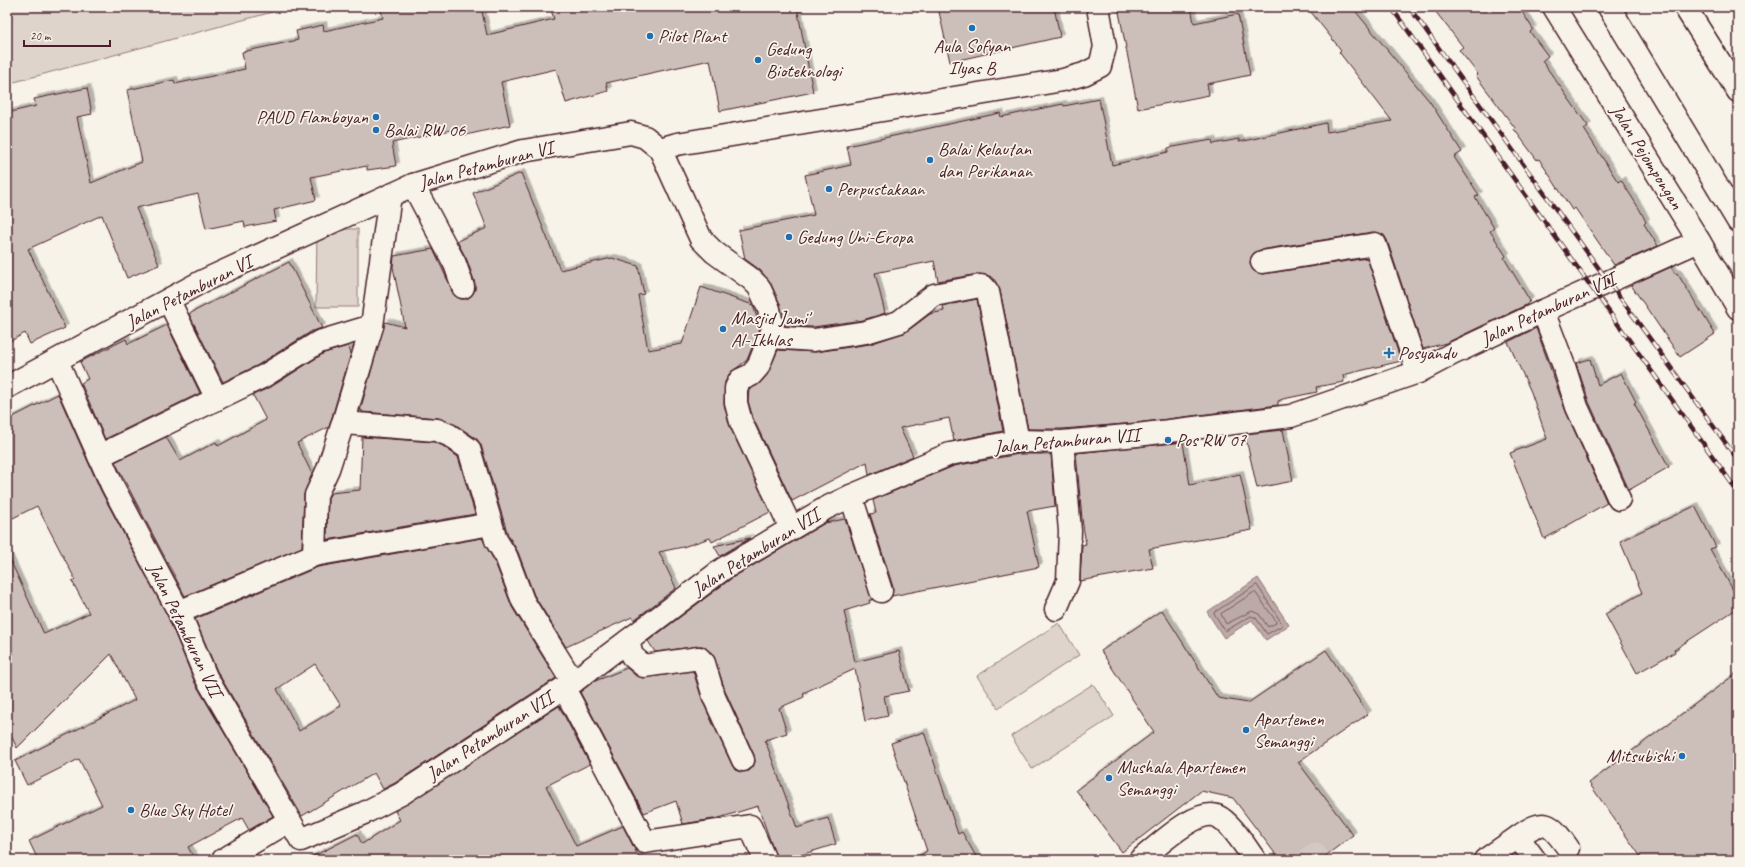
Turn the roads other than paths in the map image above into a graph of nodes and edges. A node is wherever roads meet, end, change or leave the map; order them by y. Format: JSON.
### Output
{"nodes":[{"id":1,"x":1098,"y":7,"type":"edge"},
{"id":2,"x":1554,"y":7,"type":"edge"},
{"id":3,"x":1609,"y":7,"type":"edge"},
{"id":4,"x":1685,"y":7,"type":"edge"},
{"id":5,"x":1701,"y":7,"type":"edge"},
{"id":6,"x":1713,"y":49,"type":"junction"},
{"id":7,"x":1738,"y":90,"type":"edge"},
{"id":8,"x":660,"y":149,"type":"junction"},
{"id":9,"x":413,"y":185,"type":"junction"},
{"id":10,"x":390,"y":196,"type":"junction"},
{"id":11,"x":1738,"y":221,"type":"edge"},
{"id":12,"x":1699,"y":240,"type":"junction"},
{"id":13,"x":1262,"y":262,"type":"dead end"},
{"id":14,"x":464,"y":287,"type":"dead end"},
{"id":15,"x":168,"y":301,"type":"junction"},
{"id":16,"x":1738,"y":308,"type":"edge"},
{"id":17,"x":1543,"y":311,"type":"junction"},
{"id":18,"x":372,"y":326,"type":"junction"},
{"id":19,"x":770,"y":337,"type":"junction"},
{"id":20,"x":58,"y":361,"type":"junction"},
{"id":21,"x":1418,"y":372,"type":"junction"},
{"id":22,"x":7,"y":387,"type":"edge"},
{"id":23,"x":216,"y":399,"type":"junction"},
{"id":24,"x":343,"y":424,"type":"junction"},
{"id":25,"x":1018,"y":441,"type":"junction"},
{"id":26,"x":1062,"y":442,"type":"junction"},
{"id":27,"x":99,"y":456,"type":"junction"},
{"id":28,"x":851,"y":496,"type":"junction"},
{"id":29,"x":1619,"y":498,"type":"dead end"},
{"id":30,"x":491,"y":524,"type":"junction"},
{"id":31,"x":791,"y":528,"type":"junction"},
{"id":32,"x":314,"y":555,"type":"junction"},
{"id":33,"x":881,"y":591,"type":"dead end"},
{"id":34,"x":1056,"y":609,"type":"dead end"},
{"id":35,"x":180,"y":612,"type":"junction"},
{"id":36,"x":628,"y":641,"type":"junction"},
{"id":37,"x":569,"y":685,"type":"junction"},
{"id":38,"x":743,"y":760,"type":"dead end"},
{"id":39,"x":289,"y":821,"type":"junction"},
{"id":40,"x":1518,"y":837,"type":"junction"},
{"id":41,"x":1568,"y":848,"type":"dead end"},
{"id":42,"x":223,"y":860,"type":"edge"},
{"id":43,"x":765,"y":860,"type":"edge"},
{"id":44,"x":1140,"y":860,"type":"edge"},
{"id":45,"x":1255,"y":860,"type":"edge"},
{"id":46,"x":1485,"y":860,"type":"edge"},
{"id":47,"x":1535,"y":860,"type":"edge"}],
"edges":[{"from":1,"to":8,"type":"street"},
{"from":2,"to":12,"type":"street","name":"Jalan Pejompongan"},
{"from":3,"to":11,"type":"street"},
{"from":4,"to":6,"type":"street"},
{"from":5,"to":6,"type":"street"},
{"from":6,"to":7,"type":"street"},
{"from":8,"to":9,"type":"street","name":"Jalan Petamburan VI"},
{"from":8,"to":19,"type":"street","name":"Jalan Petamburan VI"},
{"from":9,"to":10,"type":"street","name":"Jalan Petamburan VI"},
{"from":9,"to":14,"type":"street"},
{"from":10,"to":15,"type":"street","name":"Jalan Petamburan VI"},
{"from":10,"to":18,"type":"street"},
{"from":12,"to":16,"type":"street","name":"Jalan Pejompongan"},
{"from":12,"to":17,"type":"street","name":"Jalan Petamburan VII"},
{"from":13,"to":21,"type":"street"},
{"from":15,"to":20,"type":"street","name":"Jalan Petamburan VI"},
{"from":15,"to":23,"type":"street"},
{"from":17,"to":21,"type":"street","name":"Jalan Petamburan VII"},
{"from":17,"to":29,"type":"street"},
{"from":18,"to":23,"type":"street"},
{"from":18,"to":24,"type":"street"},
{"from":19,"to":25,"type":"street"},
{"from":19,"to":31,"type":"street","name":"Jalan Petamburan VI"},
{"from":20,"to":22,"type":"street","name":"Jalan Petamburan VI"},
{"from":20,"to":27,"type":"street","name":"Jalan Petamburan VII"},
{"from":21,"to":26,"type":"street","name":"Jalan Petamburan VII"},
{"from":23,"to":27,"type":"street"},
{"from":24,"to":30,"type":"street"},
{"from":24,"to":32,"type":"street"},
{"from":25,"to":26,"type":"street","name":"Jalan Petamburan VII"},
{"from":25,"to":28,"type":"street","name":"Jalan Petamburan VII"},
{"from":26,"to":34,"type":"street"},
{"from":27,"to":35,"type":"street","name":"Jalan Petamburan VII"},
{"from":28,"to":31,"type":"street","name":"Jalan Petamburan VII"},
{"from":28,"to":33,"type":"street"},
{"from":30,"to":32,"type":"street"},
{"from":30,"to":37,"type":"street"},
{"from":31,"to":36,"type":"street","name":"Jalan Petamburan VII"},
{"from":32,"to":35,"type":"street"},
{"from":35,"to":39,"type":"street","name":"Jalan Petamburan VII"},
{"from":36,"to":37,"type":"street","name":"Jalan Petamburan VII"},
{"from":36,"to":38,"type":"street"},
{"from":37,"to":39,"type":"street","name":"Jalan Petamburan VII"},
{"from":37,"to":43,"type":"street"},
{"from":39,"to":42,"type":"street"},
{"from":40,"to":41,"type":"street"},
{"from":40,"to":46,"type":"street"},
{"from":40,"to":47,"type":"street"},
{"from":44,"to":45,"type":"street"}]}
